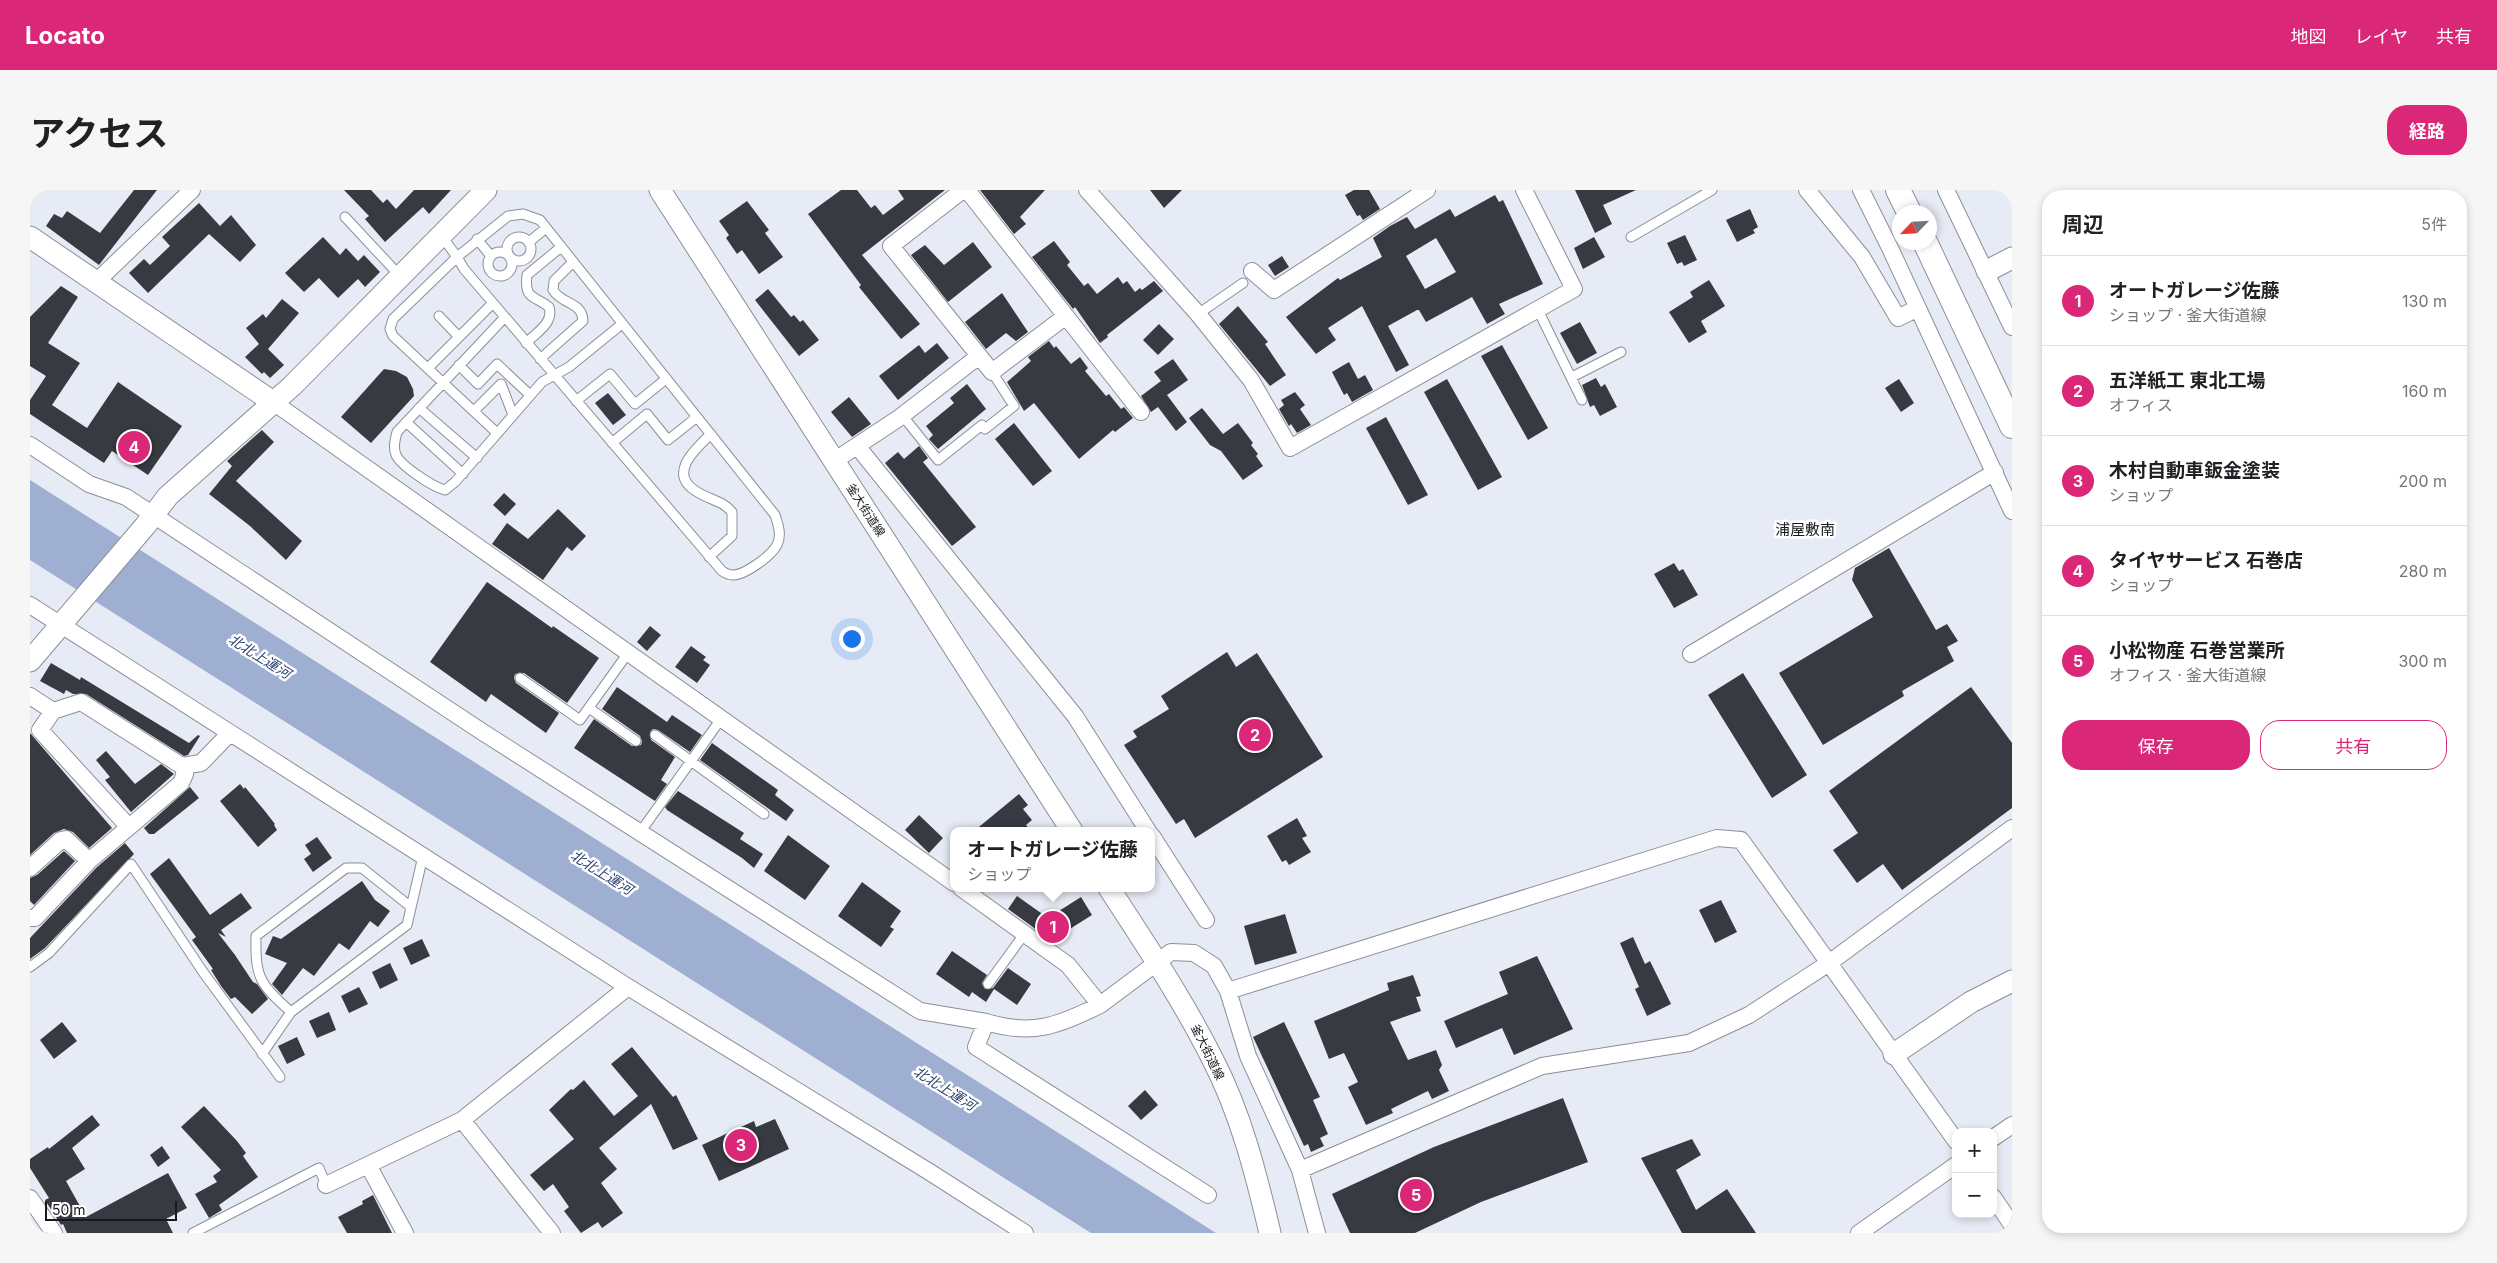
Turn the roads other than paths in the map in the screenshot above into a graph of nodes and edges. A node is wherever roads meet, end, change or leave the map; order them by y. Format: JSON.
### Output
{"nodes":[{"id":1,"x":192,"y":190,"type":"edge"},
{"id":2,"x":486,"y":190,"type":"edge"},
{"id":3,"x":660,"y":190,"type":"edge"},
{"id":4,"x":963,"y":190,"type":"edge"},
{"id":5,"x":967,"y":190,"type":"edge"},
{"id":6,"x":1087,"y":190,"type":"edge"},
{"id":7,"x":1524,"y":190,"type":"edge"},
{"id":8,"x":1712,"y":190,"type":"edge"},
{"id":9,"x":1807,"y":190,"type":"edge"},
{"id":10,"x":1861,"y":190,"type":"edge"},
{"id":11,"x":1898,"y":190,"type":"edge"},
{"id":12,"x":1946,"y":190,"type":"edge"},
{"id":13,"x":1424,"y":191,"type":"edge"},
{"id":14,"x":1906,"y":205,"type":"edge"},
{"id":15,"x":345,"y":217,"type":"dead end"},
{"id":16,"x":546,"y":228,"type":"junction"},
{"id":17,"x":441,"y":235,"type":"junction"},
{"id":18,"x":30,"y":237,"type":"edge"},
{"id":19,"x":1631,"y":237,"type":"dead end"},
{"id":20,"x":477,"y":240,"type":"junction"},
{"id":21,"x":529,"y":242,"type":"junction"},
{"id":22,"x":561,"y":247,"type":"junction"},
{"id":23,"x":1929,"y":250,"type":"edge"},
{"id":24,"x":457,"y":256,"type":"junction"},
{"id":25,"x":491,"y":256,"type":"junction"},
{"id":26,"x":510,"y":257,"type":"junction"},
{"id":27,"x":2012,"y":258,"type":"edge"},
{"id":28,"x":573,"y":262,"type":"junction"},
{"id":29,"x":1987,"y":271,"type":"junction"},
{"id":30,"x":400,"y":276,"type":"junction"},
{"id":31,"x":1247,"y":277,"type":"joint"},
{"id":32,"x":96,"y":282,"type":"junction"},
{"id":33,"x":493,"y":303,"type":"junction"},
{"id":34,"x":1537,"y":308,"type":"junction"},
{"id":35,"x":1918,"y":308,"type":"junction"},
{"id":36,"x":1198,"y":314,"type":"junction"},
{"id":37,"x":439,"y":316,"type":"dead end"},
{"id":38,"x":1066,"y":316,"type":"junction"},
{"id":39,"x":504,"y":317,"type":"junction"},
{"id":40,"x":622,"y":324,"type":"junction"},
{"id":41,"x":2012,"y":327,"type":"edge"},
{"id":42,"x":459,"y":337,"type":"junction"},
{"id":43,"x":526,"y":343,"type":"junction"},
{"id":44,"x":1621,"y":352,"type":"dead end"},
{"id":45,"x":978,"y":356,"type":"junction"},
{"id":46,"x":540,"y":359,"type":"junction"},
{"id":47,"x":459,"y":365,"type":"junction"},
{"id":48,"x":428,"y":368,"type":"junction"},
{"id":49,"x":992,"y":372,"type":"junction"},
{"id":50,"x":553,"y":375,"type":"junction"},
{"id":51,"x":1572,"y":377,"type":"junction"},
{"id":52,"x":666,"y":378,"type":"junction"},
{"id":53,"x":443,"y":383,"type":"junction"},
{"id":54,"x":530,"y":396,"type":"junction"},
{"id":55,"x":1582,"y":400,"type":"dead end"},
{"id":56,"x":576,"y":401,"type":"junction"},
{"id":57,"x":273,"y":402,"type":"junction"},
{"id":58,"x":419,"y":408,"type":"junction"},
{"id":59,"x":474,"y":411,"type":"junction"},
{"id":60,"x":1140,"y":412,"type":"dead end"},
{"id":61,"x":513,"y":415,"type":"junction"},
{"id":62,"x":697,"y":417,"type":"junction"},
{"id":63,"x":899,"y":418,"type":"junction"},
{"id":64,"x":406,"y":422,"type":"junction"},
{"id":65,"x":2012,"y":426,"type":"edge"},
{"id":66,"x":498,"y":433,"type":"junction"},
{"id":67,"x":711,"y":434,"type":"junction"},
{"id":68,"x":612,"y":443,"type":"junction"},
{"id":69,"x":30,"y":445,"type":"edge"},
{"id":70,"x":857,"y":446,"type":"junction"},
{"id":71,"x":476,"y":458,"type":"junction"},
{"id":72,"x":834,"y":461,"type":"junction"},
{"id":73,"x":1995,"y":472,"type":"junction"},
{"id":74,"x":463,"y":474,"type":"junction"},
{"id":75,"x":2012,"y":511,"type":"edge"},
{"id":76,"x":149,"y":520,"type":"junction"},
{"id":77,"x":709,"y":557,"type":"junction"},
{"id":78,"x":30,"y":605,"type":"edge"},
{"id":79,"x":67,"y":618,"type":"junction"},
{"id":80,"x":628,"y":653,"type":"junction"},
{"id":81,"x":1691,"y":654,"type":"dead end"},
{"id":82,"x":30,"y":661,"type":"edge"},
{"id":83,"x":520,"y":678,"type":"dead end"},
{"id":84,"x":30,"y":696,"type":"edge"},
{"id":85,"x":589,"y":708,"type":"junction"},
{"id":86,"x":53,"y":711,"type":"junction"},
{"id":87,"x":721,"y":719,"type":"junction"},
{"id":88,"x":230,"y":733,"type":"junction"},
{"id":89,"x":655,"y":735,"type":"dead end"},
{"id":90,"x":636,"y":741,"type":"dead end"},
{"id":91,"x":691,"y":761,"type":"junction"},
{"id":92,"x":182,"y":766,"type":"junction"},
{"id":93,"x":764,"y":814,"type":"dead end"},
{"id":94,"x":128,"y":826,"type":"junction"},
{"id":95,"x":1069,"y":827,"type":"edge"},
{"id":96,"x":1145,"y":827,"type":"edge"},
{"id":97,"x":2012,"y":828,"type":"edge"},
{"id":98,"x":641,"y":831,"type":"junction"},
{"id":99,"x":1155,"y":841,"type":"edge"},
{"id":100,"x":423,"y":856,"type":"junction"},
{"id":101,"x":89,"y":861,"type":"junction"},
{"id":102,"x":30,"y":868,"type":"edge"},
{"id":103,"x":950,"y":880,"type":"edge"},
{"id":104,"x":967,"y":892,"type":"edge"},
{"id":105,"x":1112,"y":892,"type":"edge"},
{"id":106,"x":411,"y":907,"type":"junction"},
{"id":107,"x":30,"y":918,"type":"edge"},
{"id":108,"x":1206,"y":920,"type":"dead end"},
{"id":109,"x":1025,"y":933,"type":"junction"},
{"id":110,"x":1156,"y":961,"type":"junction"},
{"id":111,"x":1829,"y":963,"type":"junction"},
{"id":112,"x":30,"y":966,"type":"edge"},
{"id":113,"x":2012,"y":981,"type":"edge"},
{"id":114,"x":988,"y":984,"type":"dead end"},
{"id":115,"x":628,"y":987,"type":"junction"},
{"id":116,"x":1228,"y":991,"type":"junction"},
{"id":117,"x":1100,"y":1005,"type":"junction"},
{"id":118,"x":291,"y":1012,"type":"junction"},
{"id":119,"x":986,"y":1022,"type":"junction"},
{"id":120,"x":262,"y":1054,"type":"junction"},
{"id":121,"x":1894,"y":1054,"type":"junction"},
{"id":122,"x":280,"y":1077,"type":"dead end"},
{"id":123,"x":462,"y":1120,"type":"junction"},
{"id":124,"x":2012,"y":1125,"type":"edge"},
{"id":125,"x":1952,"y":1135,"type":"edge"},
{"id":126,"x":1997,"y":1135,"type":"edge"},
{"id":127,"x":368,"y":1165,"type":"junction"},
{"id":128,"x":1952,"y":1168,"type":"edge"},
{"id":129,"x":1300,"y":1170,"type":"junction"},
{"id":130,"x":326,"y":1185,"type":"joint"},
{"id":131,"x":1208,"y":1195,"type":"dead end"},
{"id":132,"x":30,"y":1198,"type":"edge"},
{"id":133,"x":1997,"y":1203,"type":"edge"},
{"id":134,"x":2012,"y":1225,"type":"edge"},
{"id":135,"x":54,"y":1233,"type":"edge"},
{"id":136,"x":193,"y":1233,"type":"edge"},
{"id":137,"x":405,"y":1233,"type":"edge"},
{"id":138,"x":552,"y":1233,"type":"edge"},
{"id":139,"x":1025,"y":1233,"type":"edge"},
{"id":140,"x":1270,"y":1233,"type":"edge"},
{"id":141,"x":1317,"y":1233,"type":"edge"},
{"id":142,"x":1859,"y":1233,"type":"edge"}],
"edges":[{"from":1,"to":32,"type":"street"},
{"from":2,"to":17,"type":"street"},
{"from":3,"to":72,"type":"street","name":"釜大街道線"},
{"from":4,"to":45,"type":"street"},
{"from":5,"to":38,"type":"street"},
{"from":6,"to":36,"type":"street"},
{"from":7,"to":34,"type":"street"},
{"from":8,"to":19,"type":"lane"},
{"from":9,"to":35,"type":"street"},
{"from":10,"to":35,"type":"street"},
{"from":11,"to":14,"type":"main road"},
{"from":12,"to":29,"type":"street"},
{"from":13,"to":31,"type":"street"},
{"from":15,"to":30,"type":"lane"},
{"from":16,"to":20,"type":"lane"},
{"from":16,"to":21,"type":"lane"},
{"from":16,"to":22,"type":"lane"},
{"from":17,"to":24,"type":"lane"},
{"from":17,"to":30,"type":"street"},
{"from":18,"to":32,"type":"street"},
{"from":20,"to":24,"type":"lane"},
{"from":20,"to":25,"type":"lane"},
{"from":21,"to":26,"type":"lane"},
{"from":21,"to":26,"type":"lane"},
{"from":22,"to":28,"type":"lane"},
{"from":22,"to":43,"type":"lane"},
{"from":23,"to":65,"type":"main road"},
{"from":24,"to":33,"type":"lane"},
{"from":24,"to":48,"type":"lane"},
{"from":25,"to":26,"type":"lane"},
{"from":25,"to":26,"type":"lane"},
{"from":27,"to":29,"type":"street"},
{"from":28,"to":40,"type":"lane"},
{"from":28,"to":46,"type":"lane"},
{"from":29,"to":41,"type":"street"},
{"from":30,"to":57,"type":"street"},
{"from":31,"to":36,"type":"lane"},
{"from":32,"to":57,"type":"street"},
{"from":33,"to":39,"type":"lane"},
{"from":33,"to":42,"type":"lane"},
{"from":34,"to":36,"type":"street"},
{"from":34,"to":51,"type":"lane"},
{"from":35,"to":73,"type":"street"},
{"from":37,"to":42,"type":"lane"},
{"from":38,"to":49,"type":"street"},
{"from":38,"to":60,"type":"street"},
{"from":39,"to":43,"type":"lane"},
{"from":39,"to":47,"type":"lane"},
{"from":40,"to":50,"type":"lane"},
{"from":40,"to":52,"type":"lane"},
{"from":42,"to":48,"type":"lane"},
{"from":43,"to":46,"type":"lane"},
{"from":44,"to":51,"type":"lane"},
{"from":45,"to":49,"type":"street"},
{"from":45,"to":63,"type":"street"},
{"from":46,"to":50,"type":"lane"},
{"from":47,"to":53,"type":"lane"},
{"from":47,"to":54,"type":"lane"},
{"from":48,"to":53,"type":"lane"},
{"from":49,"to":63,"type":"lane"},
{"from":50,"to":54,"type":"lane"},
{"from":50,"to":56,"type":"lane"},
{"from":51,"to":55,"type":"lane"},
{"from":52,"to":56,"type":"lane"},
{"from":52,"to":62,"type":"lane"},
{"from":53,"to":58,"type":"lane"},
{"from":53,"to":59,"type":"lane"},
{"from":54,"to":61,"type":"lane"},
{"from":56,"to":68,"type":"lane"},
{"from":57,"to":76,"type":"street"},
{"from":57,"to":80,"type":"street"},
{"from":58,"to":64,"type":"lane"},
{"from":58,"to":71,"type":"lane"},
{"from":59,"to":61,"type":"lane"},
{"from":59,"to":66,"type":"lane"},
{"from":61,"to":66,"type":"lane"},
{"from":62,"to":67,"type":"lane"},
{"from":62,"to":68,"type":"lane"},
{"from":63,"to":70,"type":"street"},
{"from":64,"to":74,"type":"lane"},
{"from":64,"to":74,"type":"lane"},
{"from":66,"to":71,"type":"lane"},
{"from":67,"to":77,"type":"lane"},
{"from":67,"to":77,"type":"lane"},
{"from":68,"to":77,"type":"lane"},
{"from":69,"to":76,"type":"street"},
{"from":70,"to":72,"type":"street"},
{"from":70,"to":96,"type":"street"},
{"from":71,"to":74,"type":"lane"},
{"from":72,"to":95,"type":"street","name":"釜大街道線"},
{"from":73,"to":75,"type":"street"},
{"from":73,"to":81,"type":"street"},
{"from":76,"to":79,"type":"street"},
{"from":76,"to":98,"type":"street"},
{"from":78,"to":79,"type":"street"},
{"from":79,"to":82,"type":"street"},
{"from":79,"to":88,"type":"street"},
{"from":80,"to":85,"type":"lane"},
{"from":80,"to":87,"type":"street"},
{"from":83,"to":85,"type":"lane"},
{"from":84,"to":86,"type":"street"},
{"from":85,"to":90,"type":"lane"},
{"from":86,"to":92,"type":"street"},
{"from":86,"to":94,"type":"street"},
{"from":87,"to":91,"type":"lane"},
{"from":87,"to":103,"type":"street"},
{"from":88,"to":92,"type":"street"},
{"from":88,"to":100,"type":"street"},
{"from":89,"to":91,"type":"lane"},
{"from":91,"to":93,"type":"lane"},
{"from":91,"to":98,"type":"lane"},
{"from":92,"to":94,"type":"street"},
{"from":94,"to":101,"type":"street"},
{"from":97,"to":111,"type":"street"},
{"from":98,"to":119,"type":"street"},
{"from":99,"to":108,"type":"street"},
{"from":100,"to":106,"type":"lane"},
{"from":100,"to":115,"type":"street"},
{"from":101,"to":102,"type":"street"},
{"from":101,"to":107,"type":"street"},
{"from":104,"to":109,"type":"street"},
{"from":105,"to":110,"type":"street","name":"釜大街道線"},
{"from":106,"to":118,"type":"lane"},
{"from":106,"to":118,"type":"lane"},
{"from":109,"to":114,"type":"lane"},
{"from":109,"to":117,"type":"street"},
{"from":110,"to":116,"type":"street"},
{"from":110,"to":117,"type":"street"},
{"from":110,"to":140,"type":"street","name":"釜大街道線"},
{"from":111,"to":116,"type":"street"},
{"from":111,"to":121,"type":"street"},
{"from":111,"to":129,"type":"street"},
{"from":112,"to":120,"type":"lane"},
{"from":113,"to":121,"type":"street"},
{"from":115,"to":123,"type":"street"},
{"from":115,"to":139,"type":"street"},
{"from":116,"to":129,"type":"street"},
{"from":117,"to":119,"type":"street"},
{"from":118,"to":120,"type":"lane"},
{"from":119,"to":131,"type":"street"},
{"from":120,"to":122,"type":"lane"},
{"from":121,"to":125,"type":"street"},
{"from":123,"to":127,"type":"street"},
{"from":123,"to":138,"type":"street"},
{"from":124,"to":126,"type":"street"},
{"from":127,"to":130,"type":"street"},
{"from":127,"to":137,"type":"street"},
{"from":128,"to":142,"type":"street"},
{"from":129,"to":141,"type":"street"},
{"from":130,"to":136,"type":"lane"},
{"from":132,"to":135,"type":"street"},
{"from":133,"to":134,"type":"street"}]}
